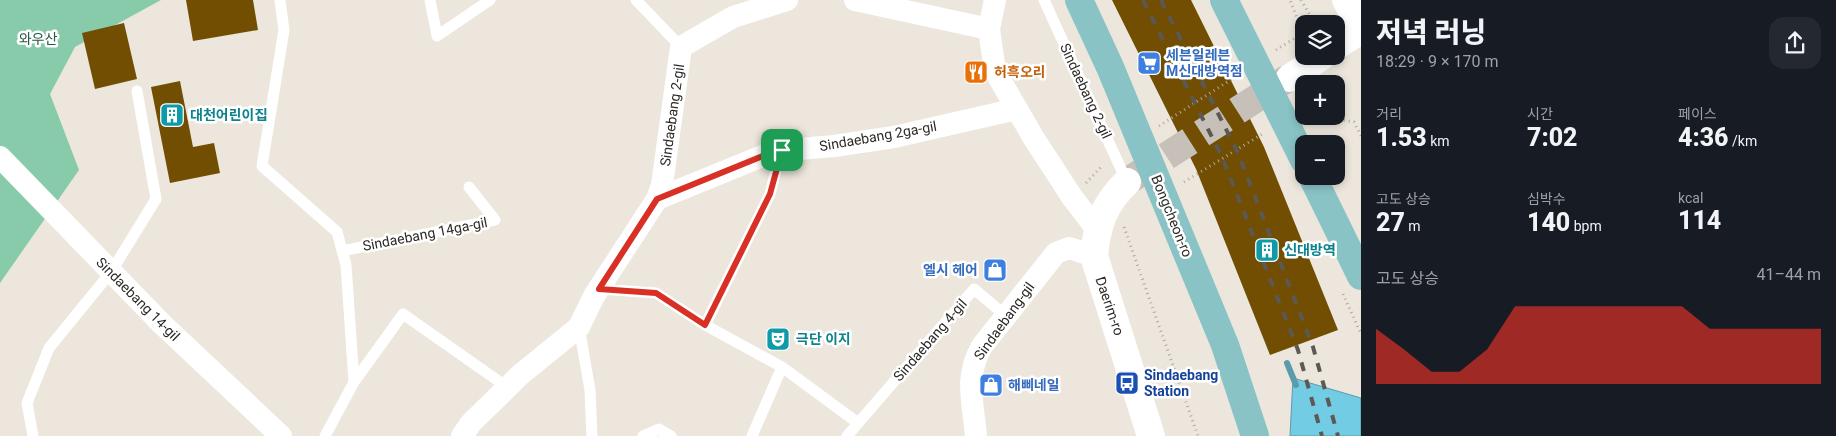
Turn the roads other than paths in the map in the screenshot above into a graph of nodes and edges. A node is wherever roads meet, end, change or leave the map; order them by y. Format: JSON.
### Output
{"nodes":[{"id":1,"x":280,"y":0,"type":"edge"},
{"id":2,"x":430,"y":0,"type":"edge"},
{"id":3,"x":490,"y":0,"type":"edge"},
{"id":4,"x":636,"y":0,"type":"edge"},
{"id":5,"x":787,"y":0,"type":"edge"},
{"id":6,"x":855,"y":0,"type":"edge"},
{"id":7,"x":995,"y":0,"type":"edge"},
{"id":8,"x":1044,"y":0,"type":"edge"},
{"id":9,"x":1079,"y":0,"type":"edge"},
{"id":10,"x":1224,"y":0,"type":"edge"},
{"id":11,"x":1356,"y":16,"type":"edge"},
{"id":12,"x":989,"y":29,"type":"junction"},
{"id":13,"x":1345,"y":32,"type":"edge"},
{"id":14,"x":681,"y":46,"type":"junction"},
{"id":15,"x":1309,"y":65,"type":"edge"},
{"id":16,"x":1290,"y":78,"type":"tunnel mouth"},
{"id":17,"x":137,"y":91,"type":"dead end"},
{"id":18,"x":1017,"y":109,"type":"junction"},
{"id":19,"x":1295,"y":142,"type":"edge"},
{"id":20,"x":782,"y":150,"type":"junction"},
{"id":21,"x":0,"y":157,"type":"edge"},
{"id":22,"x":1127,"y":182,"type":"joint"},
{"id":23,"x":1316,"y":185,"type":"edge"},
{"id":24,"x":469,"y":187,"type":"dead end"},
{"id":25,"x":657,"y":199,"type":"junction"},
{"id":26,"x":1096,"y":244,"type":"junction"},
{"id":27,"x":342,"y":251,"type":"junction"},
{"id":28,"x":111,"y":272,"type":"junction"},
{"id":29,"x":1361,"y":276,"type":"edge"},
{"id":30,"x":599,"y":289,"type":"junction"},
{"id":31,"x":1006,"y":316,"type":"junction"},
{"id":32,"x":705,"y":325,"type":"junction"},
{"id":33,"x":579,"y":327,"type":"junction"},
{"id":34,"x":782,"y":367,"type":"junction"},
{"id":35,"x":354,"y":382,"type":"junction"},
{"id":36,"x":507,"y":387,"type":"junction"},
{"id":37,"x":858,"y":423,"type":"junction"},
{"id":38,"x":33,"y":436,"type":"edge"},
{"id":39,"x":281,"y":436,"type":"edge"},
{"id":40,"x":325,"y":436,"type":"edge"},
{"id":41,"x":462,"y":436,"type":"edge"},
{"id":42,"x":592,"y":436,"type":"edge"},
{"id":43,"x":643,"y":436,"type":"edge"},
{"id":44,"x":671,"y":436,"type":"edge"},
{"id":45,"x":752,"y":436,"type":"edge"},
{"id":46,"x":847,"y":436,"type":"edge"},
{"id":47,"x":976,"y":436,"type":"edge"},
{"id":48,"x":1152,"y":436,"type":"edge"},
{"id":49,"x":1255,"y":436,"type":"edge"}],
"edges":[{"from":1,"to":27,"type":"lane","name":"Sindaebang 14ga-gil"},
{"from":2,"to":3,"type":"lane"},
{"from":4,"to":14,"type":"lane"},
{"from":5,"to":14,"type":"street","name":"Sindaebang 2-gil"},
{"from":6,"to":12,"type":"street"},
{"from":7,"to":12,"type":"street"},
{"from":8,"to":22,"type":"lane","name":"Sindaebang 2-gil"},
{"from":9,"to":49,"type":"main road","name":"Bongcheon-ro"},
{"from":10,"to":19,"type":"main road"},
{"from":11,"to":13,"type":"main road"},
{"from":12,"to":18,"type":"street"},
{"from":14,"to":25,"type":"street","name":"Sindaebang 2-gil"},
{"from":15,"to":16,"type":"main road"},
{"from":17,"to":28,"type":"lane"},
{"from":18,"to":20,"type":"street","name":"Sindaebang 2ga-gil"},
{"from":18,"to":26,"type":"street"},
{"from":20,"to":25,"type":"street","name":"Sindaebang 2ga-gil"},
{"from":20,"to":32,"type":"lane"},
{"from":21,"to":28,"type":"street","name":"Sindaebang 14-gil"},
{"from":22,"to":26,"type":"main road"},
{"from":23,"to":29,"type":"main road"},
{"from":24,"to":27,"type":"lane","name":"Sindaebang 14ga-gil"},
{"from":25,"to":30,"type":"street","name":"Sindaebang 2-gil"},
{"from":26,"to":31,"type":"street","name":"Sindaebang-gil"},
{"from":26,"to":48,"type":"main road","name":"Daerim-ro"},
{"from":27,"to":35,"type":"lane","name":"Sindaebang 14ga-gil"},
{"from":28,"to":38,"type":"lane"},
{"from":28,"to":39,"type":"street","name":"Sindaebang 14-gil"},
{"from":30,"to":32,"type":"lane"},
{"from":30,"to":33,"type":"street","name":"Sindaebang 2-gil"},
{"from":31,"to":37,"type":"lane","name":"Sindaebang 4-gil"},
{"from":31,"to":47,"type":"street","name":"Sindaebang-gil"},
{"from":32,"to":34,"type":"lane"},
{"from":33,"to":36,"type":"street","name":"Sindaebang 2-gil"},
{"from":33,"to":42,"type":"lane"},
{"from":34,"to":37,"type":"lane"},
{"from":34,"to":45,"type":"lane"},
{"from":35,"to":36,"type":"lane"},
{"from":35,"to":40,"type":"lane"},
{"from":36,"to":41,"type":"street","name":"Sindaebang 2-gil"},
{"from":37,"to":46,"type":"lane","name":"Sindaebang 4-gil"},
{"from":43,"to":44,"type":"lane"}]}
